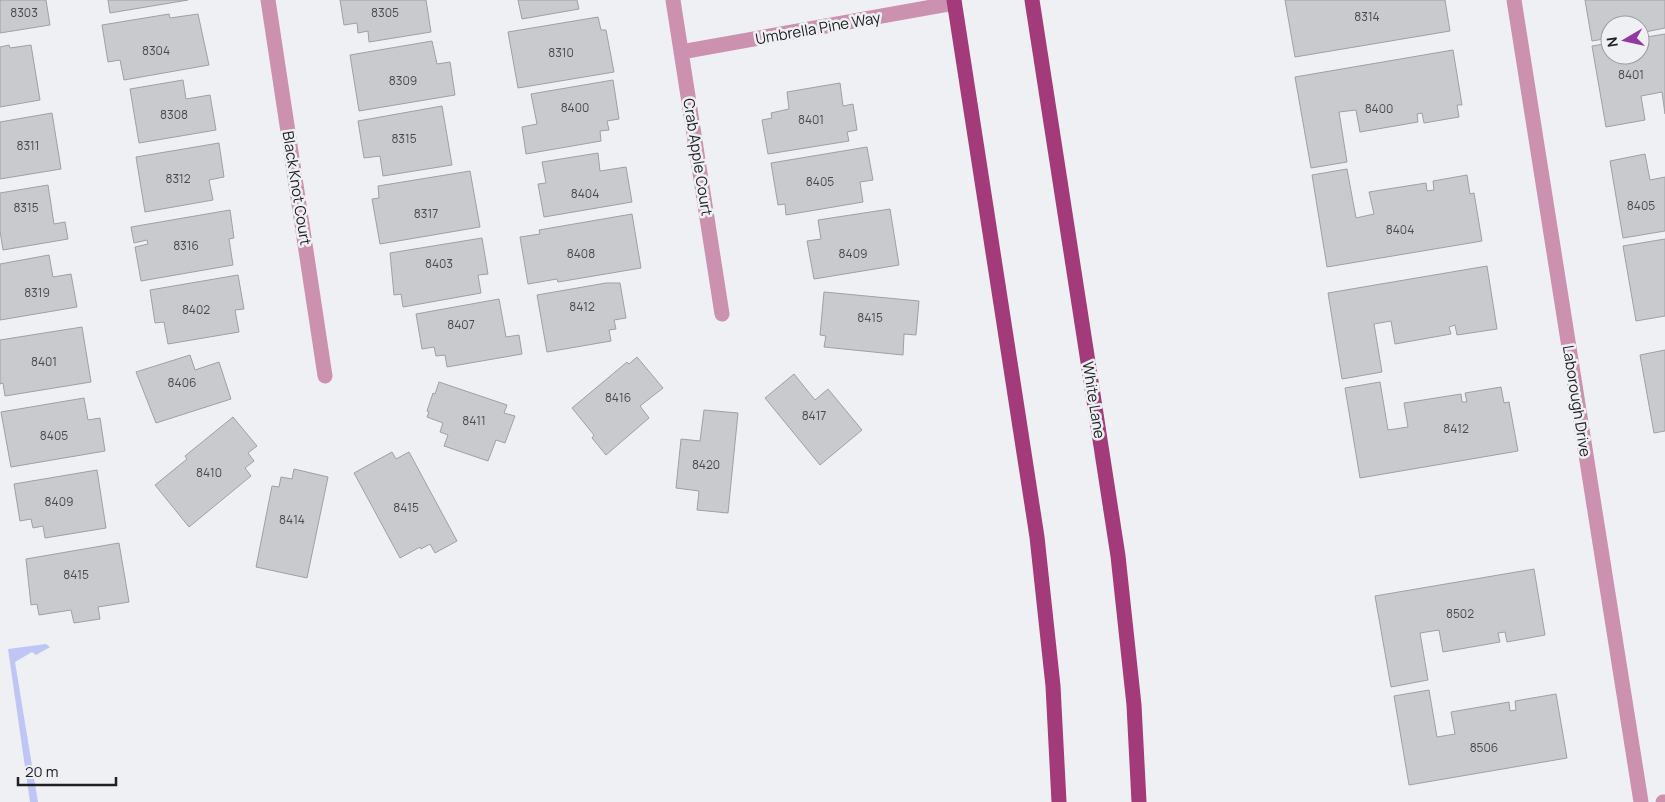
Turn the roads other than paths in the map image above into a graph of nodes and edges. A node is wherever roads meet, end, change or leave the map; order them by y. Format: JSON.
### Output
{"nodes":[{"id":1,"x":268,"y":0,"type":"edge"},
{"id":2,"x":673,"y":0,"type":"edge"},
{"id":3,"x":1032,"y":0,"type":"edge"},
{"id":4,"x":1514,"y":0,"type":"edge"},
{"id":5,"x":954,"y":2,"type":"edge"},
{"id":6,"x":681,"y":52,"type":"junction"},
{"id":7,"x":722,"y":314,"type":"dead end"},
{"id":8,"x":325,"y":376,"type":"dead end"},
{"id":9,"x":1059,"y":802,"type":"edge"},
{"id":10,"x":1139,"y":802,"type":"edge"},
{"id":11,"x":1641,"y":802,"type":"edge"}],
"edges":[{"from":1,"to":8,"type":"street","name":"Black Knot Court"},
{"from":2,"to":6,"type":"street","name":"Crab Apple Court"},
{"from":3,"to":10,"type":"main road","name":"White Lane"},
{"from":4,"to":11,"type":"street","name":"Laborough Drive"},
{"from":5,"to":6,"type":"street","name":"Umbrella Pine Way"},
{"from":5,"to":9,"type":"main road"},
{"from":6,"to":7,"type":"street","name":"Crab Apple Court"}]}
